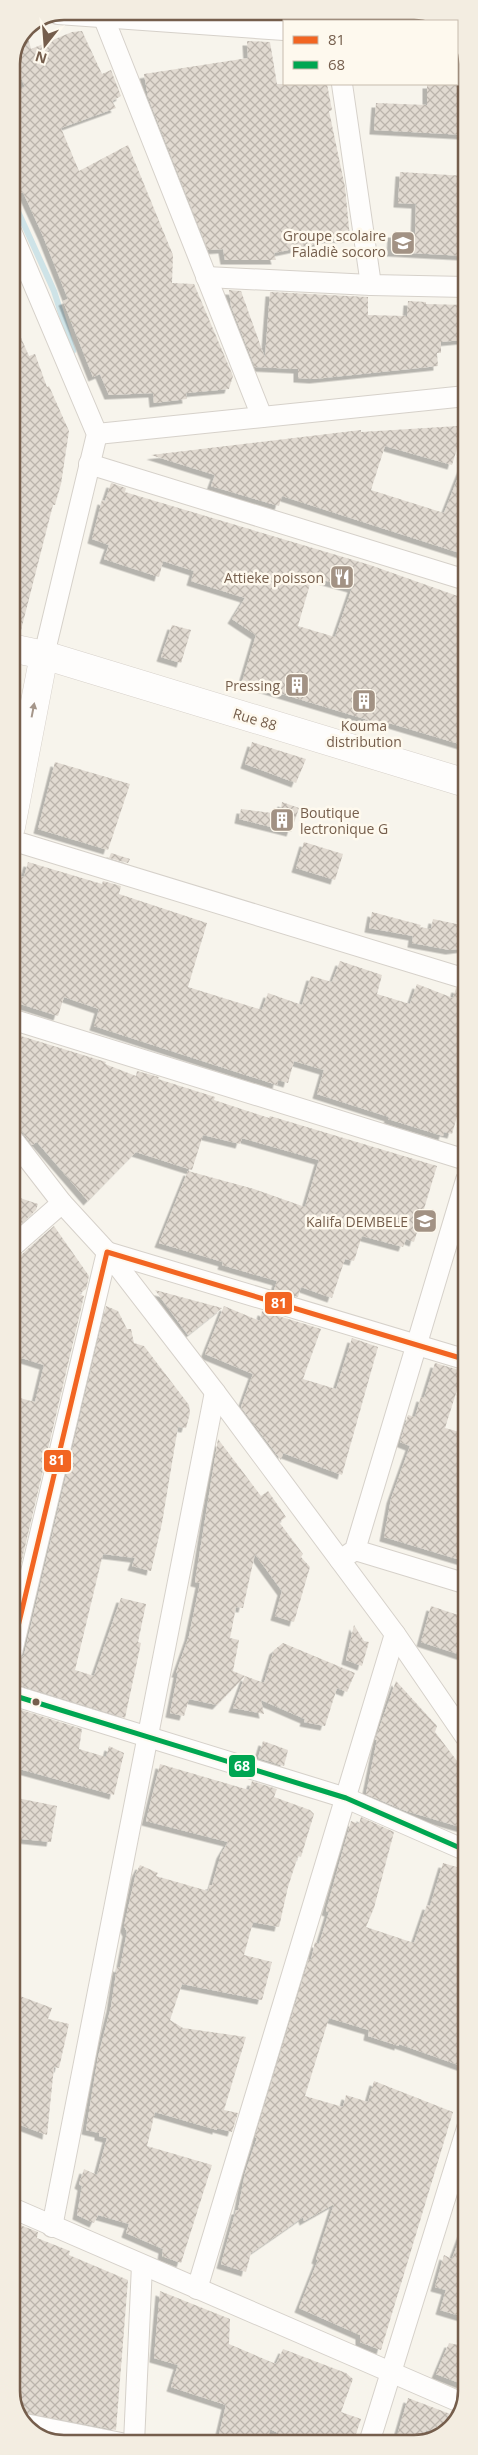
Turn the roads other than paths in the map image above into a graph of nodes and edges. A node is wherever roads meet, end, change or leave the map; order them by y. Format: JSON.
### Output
{"nodes":[{"id":1,"x":105,"y":20,"type":"edge"},
{"id":2,"x":205,"y":20,"type":"edge"},
{"id":3,"x":283,"y":30,"type":"edge"},
{"id":4,"x":342,"y":85,"type":"edge"},
{"id":5,"x":20,"y":252,"type":"edge"},
{"id":6,"x":206,"y":277,"type":"junction"},
{"id":7,"x":371,"y":285,"type":"junction"},
{"id":8,"x":458,"y":287,"type":"edge"},
{"id":9,"x":458,"y":397,"type":"edge"},
{"id":10,"x":262,"y":417,"type":"junction"},
{"id":11,"x":97,"y":434,"type":"junction"},
{"id":12,"x":89,"y":464,"type":"junction"},
{"id":13,"x":458,"y":578,"type":"edge"},
{"id":14,"x":20,"y":650,"type":"edge"},
{"id":15,"x":44,"y":655,"type":"junction"},
{"id":16,"x":20,"y":780,"type":"edge"},
{"id":17,"x":458,"y":780,"type":"edge"},
{"id":18,"x":20,"y":843,"type":"edge"},
{"id":19,"x":458,"y":977,"type":"edge"},
{"id":20,"x":20,"y":1021,"type":"edge"},
{"id":21,"x":20,"y":1148,"type":"edge"},
{"id":22,"x":458,"y":1157,"type":"edge"},
{"id":23,"x":62,"y":1203,"type":"junction"},
{"id":24,"x":458,"y":1207,"type":"edge"},
{"id":25,"x":20,"y":1240,"type":"edge"},
{"id":26,"x":107,"y":1252,"type":"junction"},
{"id":27,"x":417,"y":1345,"type":"junction"},
{"id":28,"x":458,"y":1358,"type":"edge"},
{"id":29,"x":215,"y":1392,"type":"junction"},
{"id":30,"x":348,"y":1555,"type":"junction"},
{"id":31,"x":458,"y":1582,"type":"edge"},
{"id":32,"x":20,"y":1618,"type":"edge"},
{"id":33,"x":395,"y":1634,"type":"junction"},
{"id":34,"x":20,"y":1697,"type":"edge"},
{"id":35,"x":458,"y":1726,"type":"edge"},
{"id":36,"x":147,"y":1737,"type":"junction"},
{"id":37,"x":346,"y":1798,"type":"junction"},
{"id":38,"x":458,"y":1848,"type":"edge"},
{"id":39,"x":458,"y":2184,"type":"edge"},
{"id":40,"x":20,"y":2212,"type":"edge"},
{"id":41,"x":52,"y":2226,"type":"junction"},
{"id":42,"x":142,"y":2265,"type":"junction"},
{"id":43,"x":197,"y":2289,"type":"junction"},
{"id":44,"x":391,"y":2373,"type":"junction"},
{"id":45,"x":457,"y":2402,"type":"edge"},
{"id":46,"x":38,"y":2427,"type":"edge"},
{"id":47,"x":80,"y":2435,"type":"edge"},
{"id":48,"x":134,"y":2435,"type":"edge"},
{"id":49,"x":372,"y":2435,"type":"edge"}],
"edges":[{"from":1,"to":6,"type":"street"},
{"from":2,"to":3,"type":"street"},
{"from":4,"to":7,"type":"street"},
{"from":5,"to":11,"type":"street"},
{"from":6,"to":7,"type":"street"},
{"from":6,"to":10,"type":"street"},
{"from":7,"to":8,"type":"street"},
{"from":9,"to":10,"type":"street"},
{"from":10,"to":11,"type":"street"},
{"from":11,"to":12,"type":"street"},
{"from":12,"to":13,"type":"street"},
{"from":12,"to":15,"type":"street"},
{"from":14,"to":15,"type":"main road","name":"Rue 88"},
{"from":16,"to":15,"type":"main road","one_way":true},
{"from":15,"to":17,"type":"main road","name":"Rue 88"},
{"from":18,"to":19,"type":"street"},
{"from":20,"to":22,"type":"street"},
{"from":21,"to":23,"type":"street"},
{"from":23,"to":25,"type":"street"},
{"from":23,"to":26,"type":"street"},
{"from":24,"to":27,"type":"street"},
{"from":26,"to":27,"type":"street"},
{"from":26,"to":29,"type":"street"},
{"from":26,"to":32,"type":"street"},
{"from":27,"to":28,"type":"street"},
{"from":27,"to":30,"type":"street"},
{"from":29,"to":30,"type":"street"},
{"from":29,"to":36,"type":"street"},
{"from":30,"to":31,"type":"street"},
{"from":30,"to":33,"type":"street"},
{"from":33,"to":35,"type":"street"},
{"from":33,"to":37,"type":"street"},
{"from":34,"to":36,"type":"street"},
{"from":36,"to":37,"type":"street"},
{"from":36,"to":41,"type":"street"},
{"from":37,"to":38,"type":"street"},
{"from":37,"to":43,"type":"street"},
{"from":39,"to":44,"type":"street"},
{"from":40,"to":41,"type":"street"},
{"from":41,"to":42,"type":"street"},
{"from":42,"to":43,"type":"street"},
{"from":42,"to":48,"type":"street"},
{"from":43,"to":44,"type":"street"},
{"from":44,"to":45,"type":"street"},
{"from":44,"to":49,"type":"street"},
{"from":46,"to":47,"type":"street"}]}
